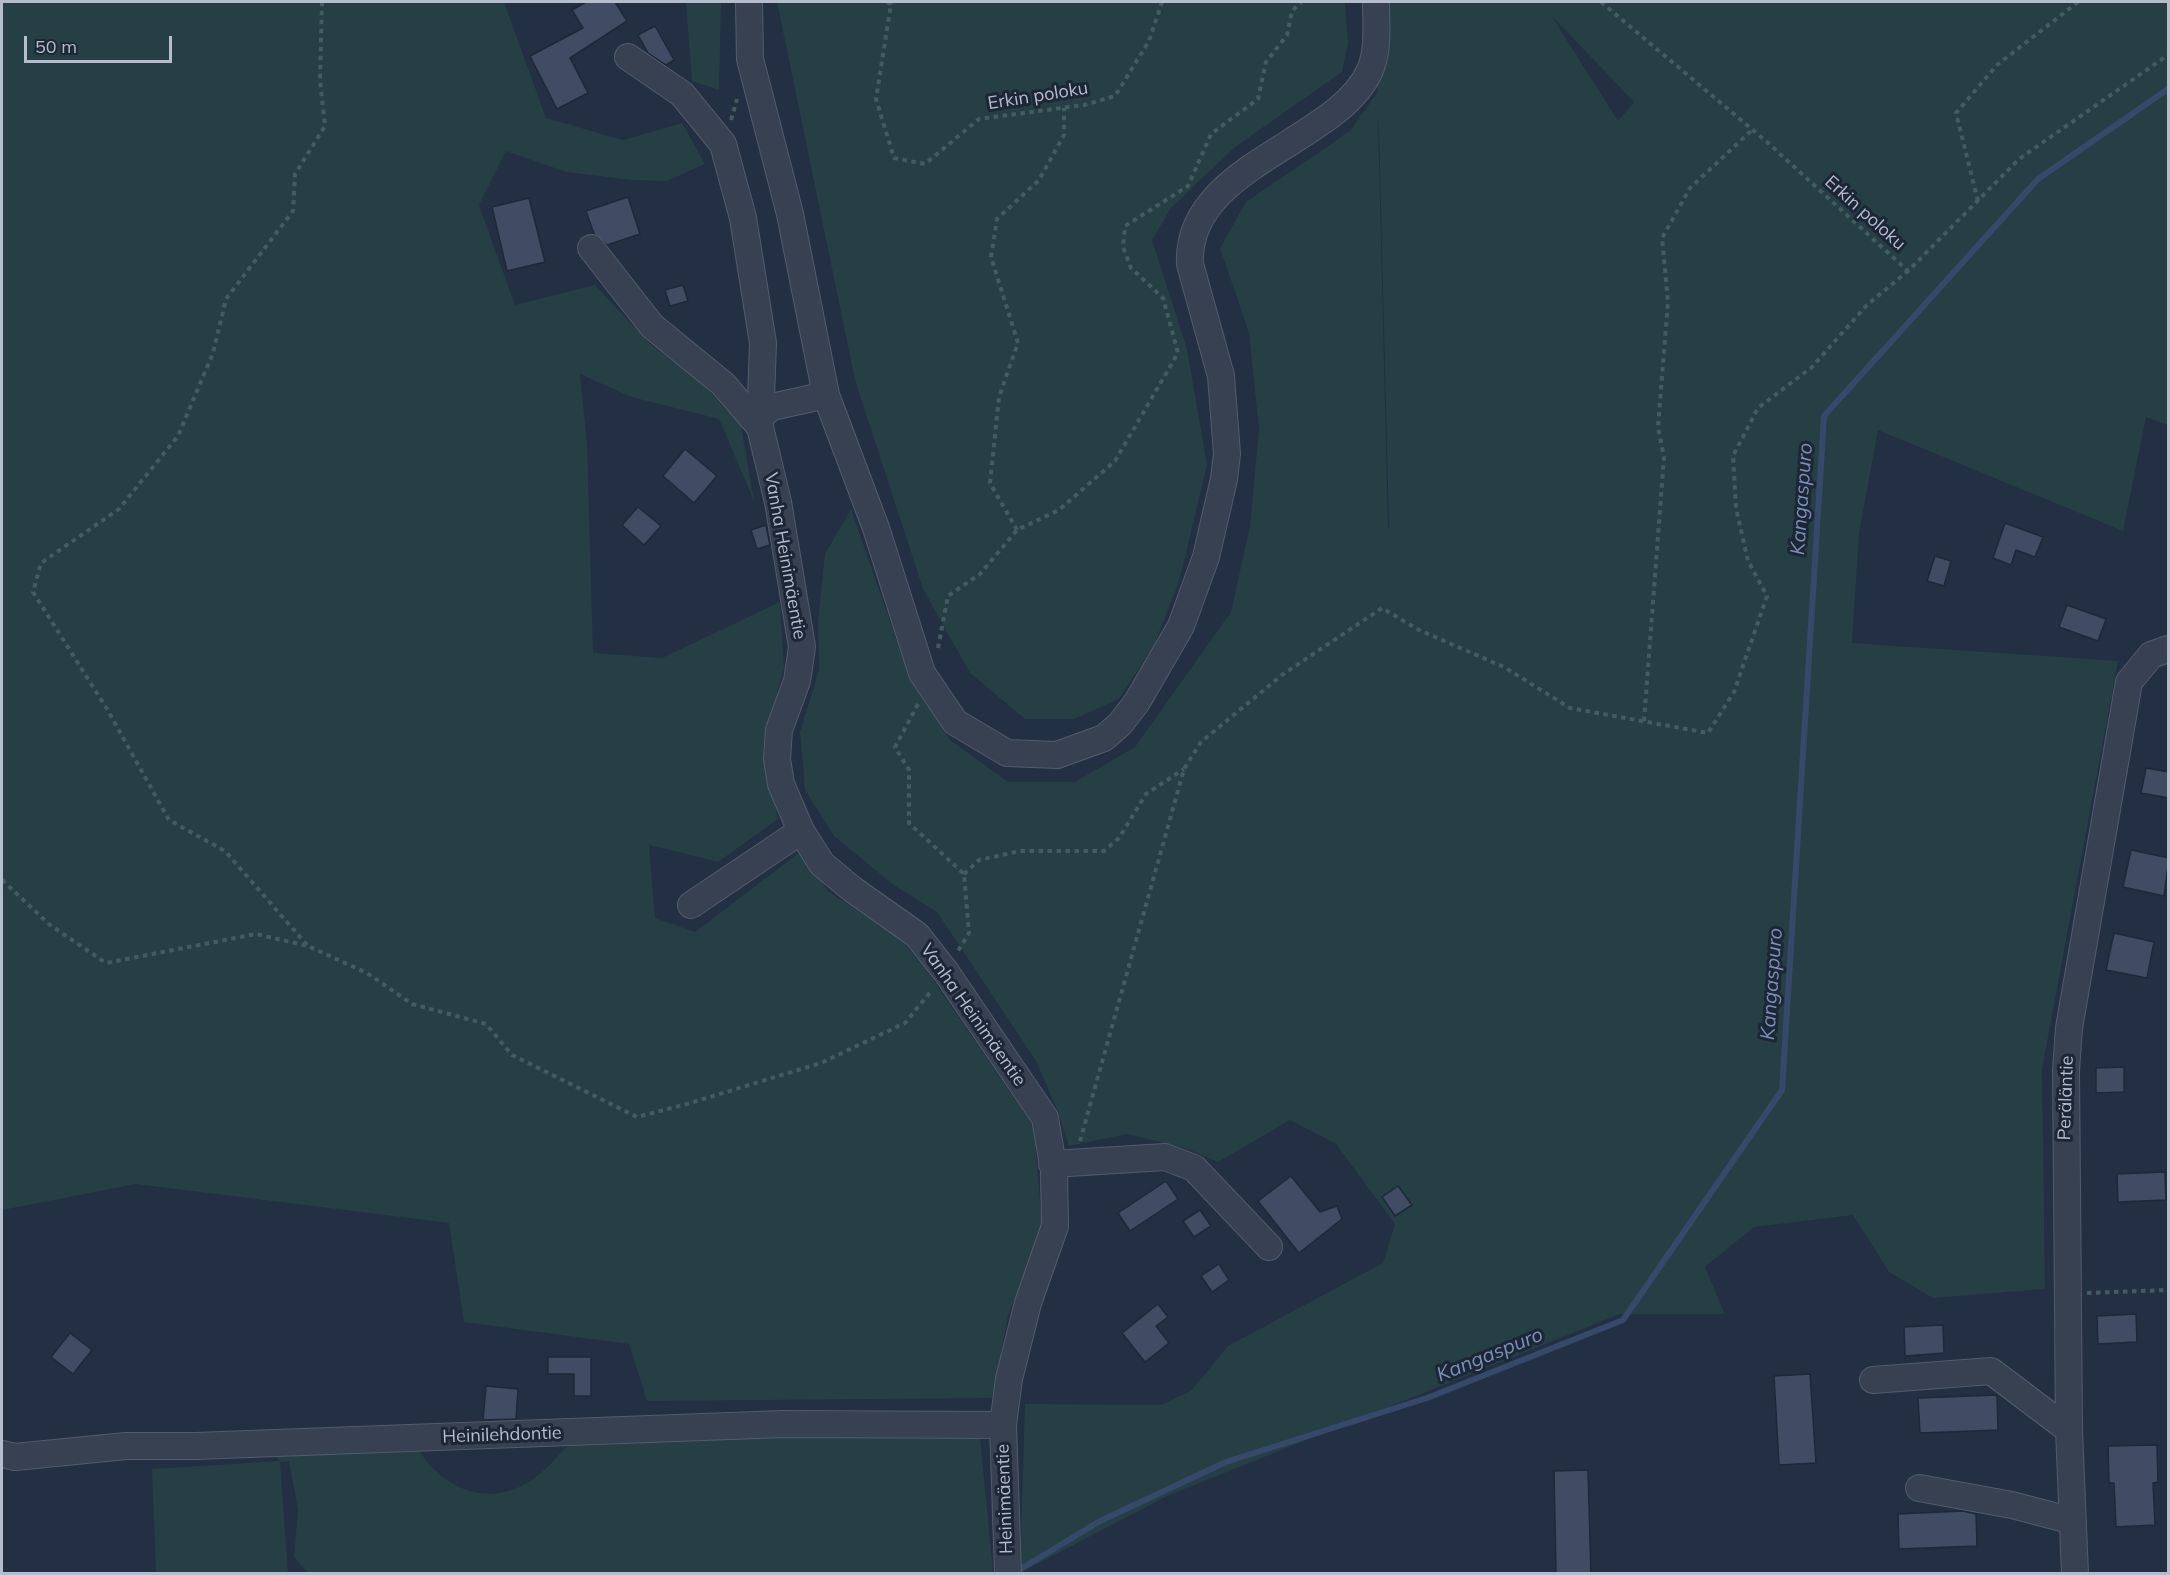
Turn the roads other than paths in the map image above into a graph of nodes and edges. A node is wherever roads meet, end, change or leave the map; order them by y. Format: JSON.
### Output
{"nodes":[{"id":1,"x":749,"y":2,"type":"edge"},
{"id":2,"x":1376,"y":2,"type":"edge"},
{"id":3,"x":628,"y":57,"type":"dead end"},
{"id":4,"x":591,"y":248,"type":"dead end"},
{"id":5,"x":826,"y":395,"type":"junction"},
{"id":6,"x":760,"y":422,"type":"junction"},
{"id":7,"x":2169,"y":649,"type":"edge"},
{"id":8,"x":801,"y":831,"type":"junction"},
{"id":9,"x":691,"y":905,"type":"dead end"},
{"id":10,"x":1064,"y":1163,"type":"junction"},
{"id":11,"x":1269,"y":1246,"type":"dead end"},
{"id":12,"x":1872,"y":1380,"type":"dead end"},
{"id":13,"x":1003,"y":1425,"type":"junction"},
{"id":14,"x":2069,"y":1430,"type":"junction"},
{"id":15,"x":2,"y":1454,"type":"edge"},
{"id":16,"x":1919,"y":1488,"type":"dead end"},
{"id":17,"x":2073,"y":1521,"type":"junction"},
{"id":18,"x":1008,"y":1574,"type":"edge"},
{"id":19,"x":2074,"y":1574,"type":"edge"}],
"edges":[{"from":1,"to":5,"type":"street"},
{"from":2,"to":5,"type":"street"},
{"from":3,"to":6,"type":"street","name":"Vanha Heinimäentie"},
{"from":4,"to":6,"type":"street"},
{"from":5,"to":6,"type":"street"},
{"from":6,"to":8,"type":"street","name":"Vanha Heinimäentie"},
{"from":7,"to":14,"type":"street","name":"Peräläntie"},
{"from":8,"to":9,"type":"street"},
{"from":8,"to":10,"type":"street","name":"Vanha Heinimäentie"},
{"from":10,"to":11,"type":"street"},
{"from":10,"to":13,"type":"street","name":"Vanha Heinimäentie"},
{"from":12,"to":14,"type":"street"},
{"from":13,"to":15,"type":"street","name":"Heinilehdontie"},
{"from":13,"to":18,"type":"street","name":"Heinimäentie"},
{"from":14,"to":17,"type":"street","name":"Peräläntie"},
{"from":16,"to":17,"type":"street"},
{"from":17,"to":19,"type":"street","name":"Peräläntie"}]}
